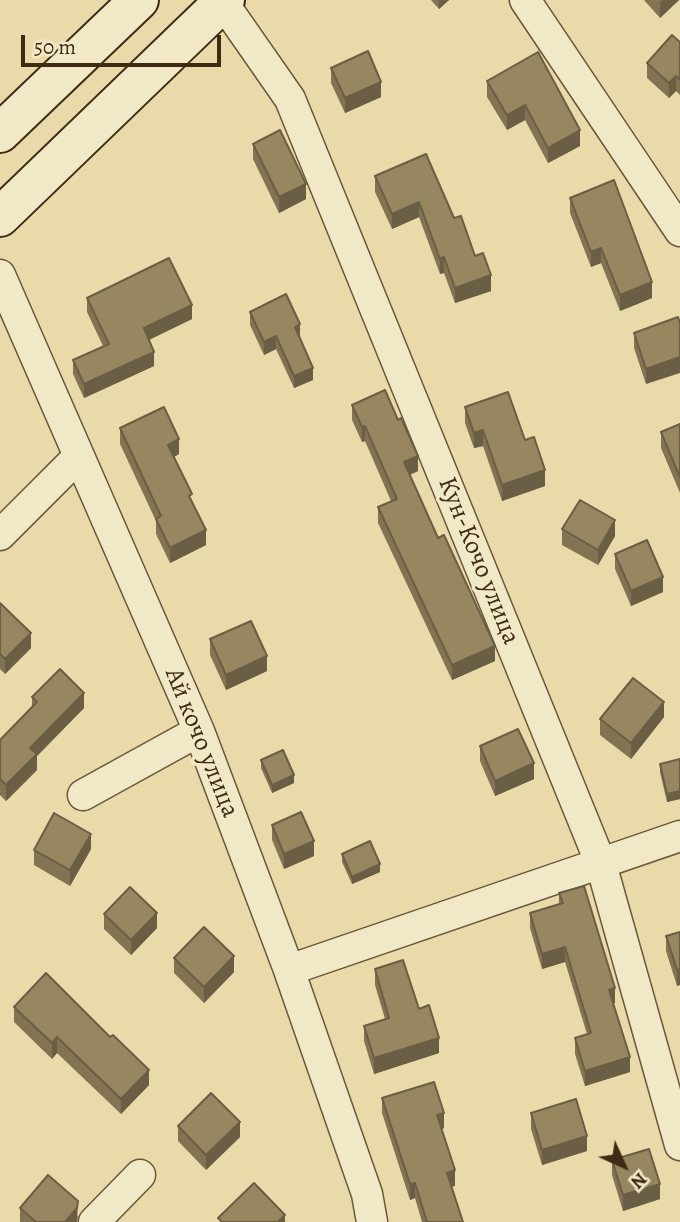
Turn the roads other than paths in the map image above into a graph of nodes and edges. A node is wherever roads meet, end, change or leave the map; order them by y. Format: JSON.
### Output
{"nodes":[{"id":1,"x":139,"y":0,"type":"edge"},
{"id":2,"x":526,"y":0,"type":"edge"},
{"id":3,"x":223,"y":1,"type":"edge"},
{"id":4,"x":0,"y":133,"type":"edge"},
{"id":5,"x":0,"y":217,"type":"edge"},
{"id":6,"x":680,"y":231,"type":"edge"},
{"id":7,"x":0,"y":275,"type":"edge"},
{"id":8,"x":79,"y":456,"type":"junction"},
{"id":9,"x":0,"y":535,"type":"edge"},
{"id":10,"x":199,"y":731,"type":"junction"},
{"id":11,"x":83,"y":796,"type":"dead end"},
{"id":12,"x":680,"y":835,"type":"edge"},
{"id":13,"x":601,"y":864,"type":"junction"},
{"id":14,"x":289,"y":971,"type":"junction"},
{"id":15,"x":680,"y":1145,"type":"edge"},
{"id":16,"x":140,"y":1175,"type":"dead end"},
{"id":17,"x":94,"y":1222,"type":"edge"},
{"id":18,"x":372,"y":1222,"type":"edge"}],
"edges":[{"from":1,"to":4,"type":"main road"},
{"from":2,"to":6,"type":"street"},
{"from":3,"to":5,"type":"main road"},
{"from":3,"to":13,"type":"street","name":"Кун-Кочо улица"},
{"from":7,"to":8,"type":"street","name":"Ай кочо улица"},
{"from":8,"to":9,"type":"street"},
{"from":8,"to":10,"type":"street","name":"Ай кочо улица"},
{"from":10,"to":11,"type":"street"},
{"from":10,"to":14,"type":"street","name":"Ай кочо улица"},
{"from":12,"to":13,"type":"street"},
{"from":13,"to":14,"type":"street"},
{"from":13,"to":15,"type":"street","name":"Кун-Кочо улица"},
{"from":14,"to":18,"type":"street","name":"Ай кочо улица"},
{"from":16,"to":17,"type":"street"}]}
